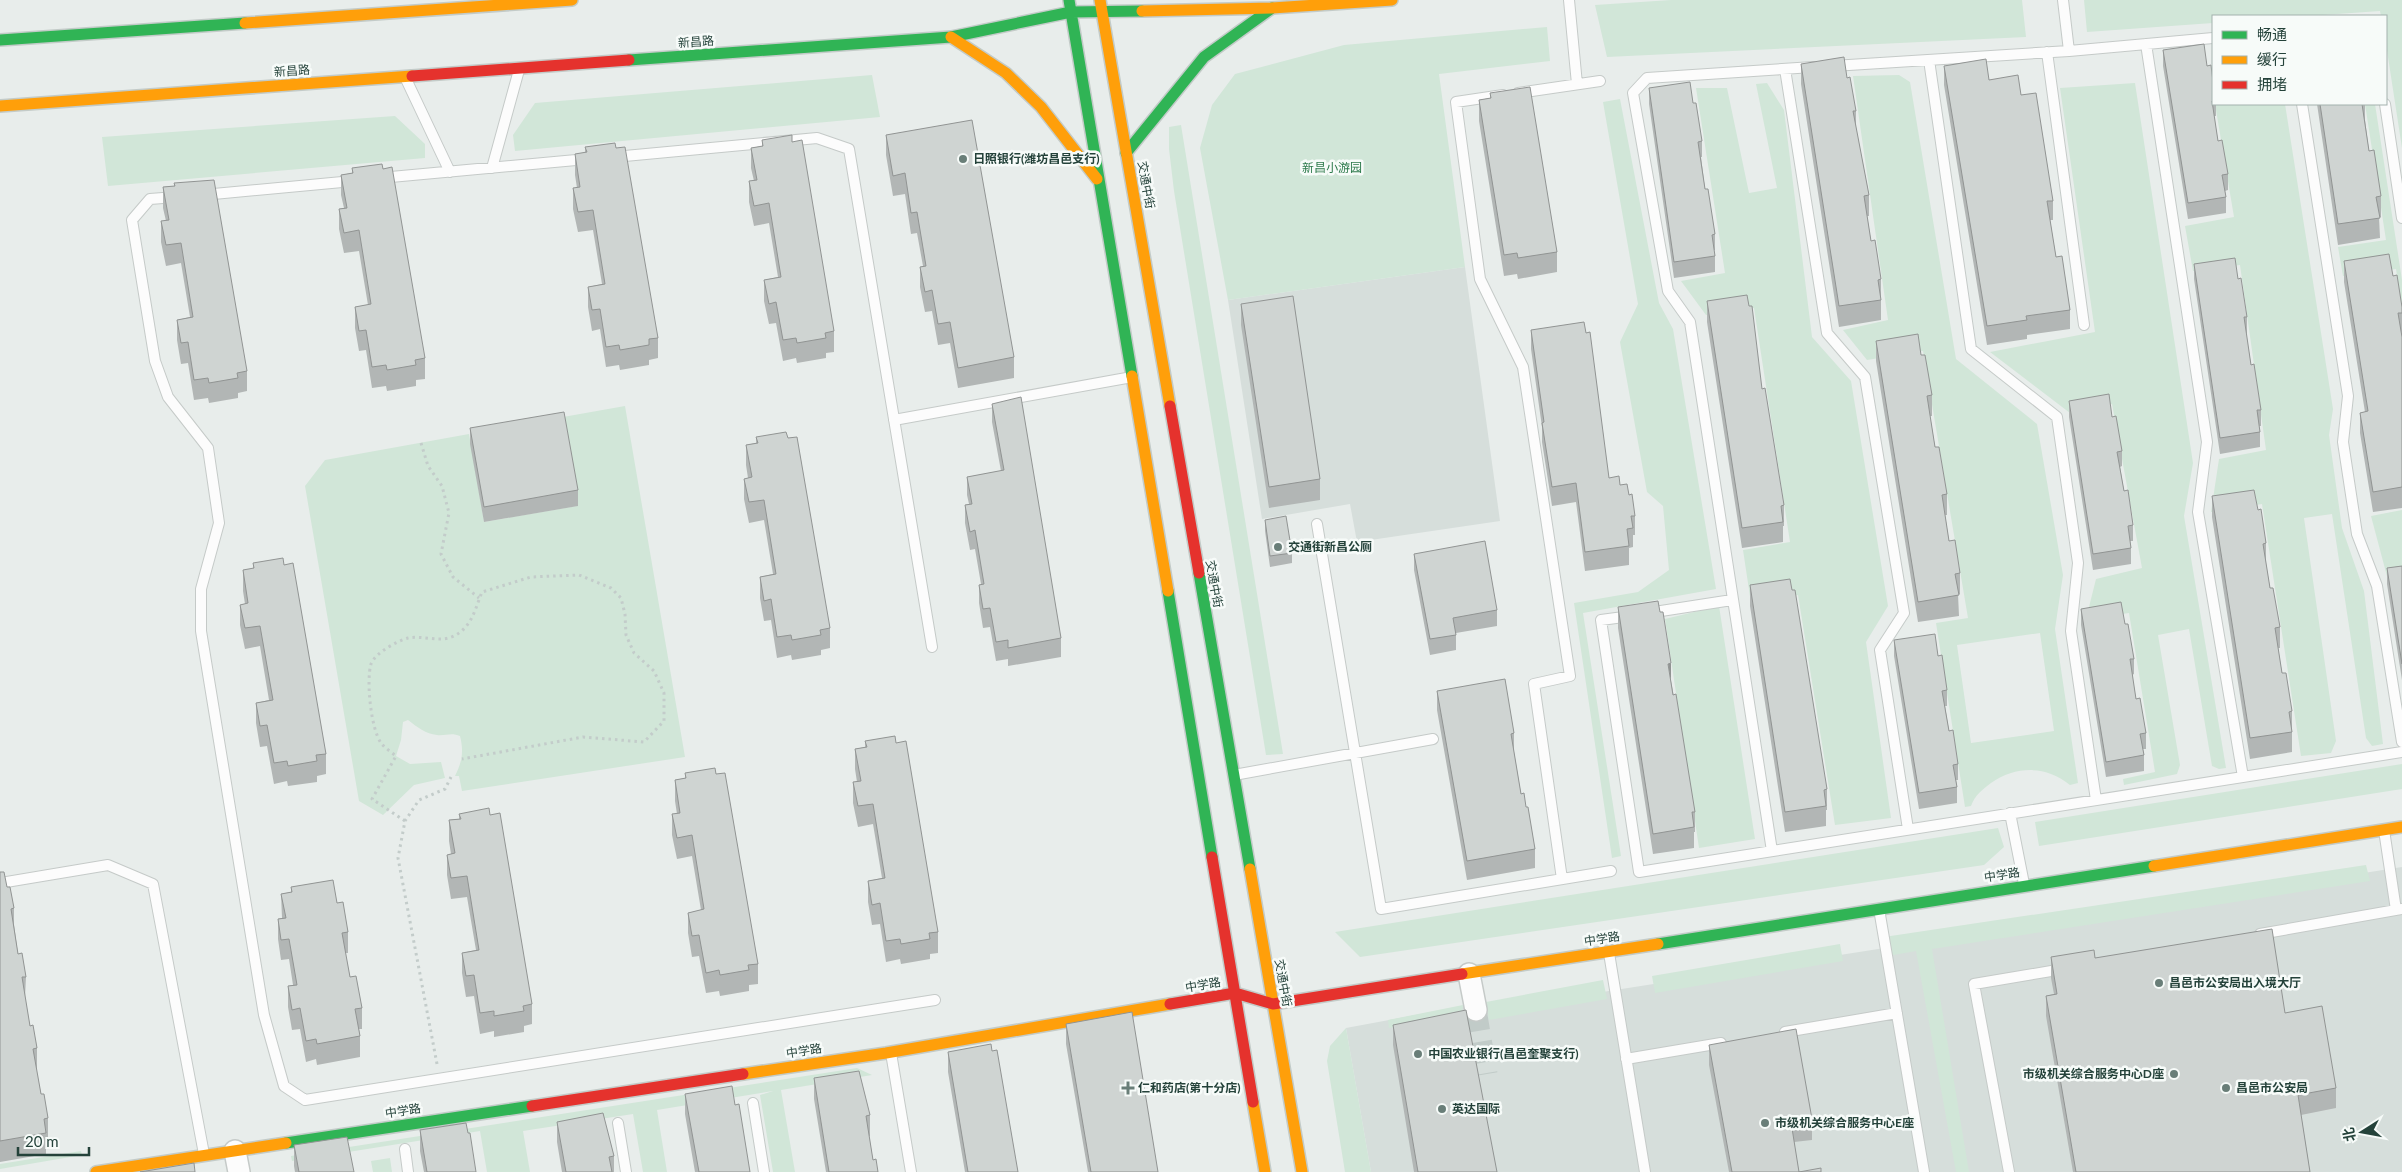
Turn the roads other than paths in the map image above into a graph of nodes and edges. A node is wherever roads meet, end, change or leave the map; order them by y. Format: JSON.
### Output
{"nodes":[{"id":1,"x":572,"y":0,"type":"edge"},
{"id":2,"x":1069,"y":0,"type":"edge"},
{"id":3,"x":1392,"y":0,"type":"edge"},
{"id":4,"x":1569,"y":0,"type":"edge"},
{"id":5,"x":2063,"y":0,"type":"edge"},
{"id":6,"x":1101,"y":5,"type":"edge"},
{"id":7,"x":1272,"y":8,"type":"junction"},
{"id":8,"x":1071,"y":12,"type":"junction"},
{"id":9,"x":951,"y":37,"type":"junction"},
{"id":10,"x":2212,"y":38,"type":"edge"},
{"id":11,"x":0,"y":40,"type":"edge"},
{"id":12,"x":2146,"y":44,"type":"junction"},
{"id":13,"x":2069,"y":51,"type":"junction"},
{"id":14,"x":2047,"y":52,"type":"junction"},
{"id":15,"x":1928,"y":60,"type":"junction"},
{"id":16,"x":519,"y":68,"type":"junction"},
{"id":17,"x":1785,"y":69,"type":"junction"},
{"id":18,"x":405,"y":76,"type":"junction"},
{"id":19,"x":1600,"y":81,"type":"dead end"},
{"id":20,"x":1577,"y":84,"type":"junction"},
{"id":21,"x":2302,"y":105,"type":"edge"},
{"id":22,"x":2384,"y":105,"type":"edge"},
{"id":23,"x":0,"y":106,"type":"edge"},
{"id":24,"x":1126,"y":153,"type":"junction"},
{"id":25,"x":492,"y":168,"type":"junction"},
{"id":26,"x":450,"y":172,"type":"junction"},
{"id":27,"x":1100,"y":182,"type":"junction"},
{"id":28,"x":2402,"y":218,"type":"edge"},
{"id":29,"x":2084,"y":326,"type":"dead end"},
{"id":30,"x":1132,"y":377,"type":"junction"},
{"id":31,"x":894,"y":420,"type":"junction"},
{"id":32,"x":1317,"y":524,"type":"dead end"},
{"id":33,"x":1732,"y":600,"type":"junction"},
{"id":34,"x":932,"y":647,"type":"dead end"},
{"id":35,"x":1433,"y":739,"type":"dead end"},
{"id":36,"x":2402,"y":742,"type":"edge"},
{"id":37,"x":2402,"y":752,"type":"edge"},
{"id":38,"x":1356,"y":753,"type":"junction"},
{"id":39,"x":1233,"y":776,"type":"junction"},
{"id":40,"x":2243,"y":777,"type":"junction"},
{"id":41,"x":2096,"y":800,"type":"junction"},
{"id":42,"x":2010,"y":813,"type":"junction"},
{"id":43,"x":2402,"y":826,"type":"edge"},
{"id":44,"x":1908,"y":829,"type":"junction"},
{"id":45,"x":2383,"y":829,"type":"junction"},
{"id":46,"x":1772,"y":851,"type":"junction"},
{"id":47,"x":1611,"y":871,"type":"dead end"},
{"id":48,"x":1562,"y":879,"type":"junction"},
{"id":49,"x":0,"y":883,"type":"edge"},
{"id":50,"x":2024,"y":885,"type":"junction"},
{"id":51,"x":1879,"y":908,"type":"junction"},
{"id":52,"x":2399,"y":909,"type":"edge"},
{"id":53,"x":2252,"y":935,"type":"edge"},
{"id":54,"x":1608,"y":952,"type":"junction"},
{"id":55,"x":2070,"y":967,"type":"edge"},
{"id":56,"x":1469,"y":974,"type":"junction"},
{"id":57,"x":1235,"y":993,"type":"junction"},
{"id":58,"x":935,"y":1000,"type":"dead end"},
{"id":59,"x":1273,"y":1004,"type":"junction"},
{"id":60,"x":1476,"y":1010,"type":"tunnel mouth"},
{"id":61,"x":1897,"y":1013,"type":"junction"},
{"id":62,"x":1772,"y":1034,"type":"edge"},
{"id":63,"x":1733,"y":1041,"type":"edge"},
{"id":64,"x":891,"y":1052,"type":"junction"},
{"id":65,"x":1626,"y":1059,"type":"junction"},
{"id":66,"x":753,"y":1103,"type":"dead end"},
{"id":67,"x":618,"y":1124,"type":"dead end"},
{"id":68,"x":404,"y":1150,"type":"dead end"},
{"id":69,"x":235,"y":1151,"type":"junction"},
{"id":70,"x":204,"y":1155,"type":"junction"},
{"id":71,"x":96,"y":1172,"type":"edge"},
{"id":72,"x":239,"y":1172,"type":"edge"},
{"id":73,"x":408,"y":1172,"type":"edge"},
{"id":74,"x":626,"y":1172,"type":"edge"},
{"id":75,"x":764,"y":1172,"type":"edge"},
{"id":76,"x":911,"y":1172,"type":"edge"},
{"id":77,"x":1265,"y":1172,"type":"edge"},
{"id":78,"x":1302,"y":1172,"type":"edge"},
{"id":79,"x":1645,"y":1172,"type":"edge"},
{"id":80,"x":1924,"y":1172,"type":"edge"},
{"id":81,"x":2009,"y":1172,"type":"edge"}],
"edges":[{"from":1,"to":11,"type":"main road"},
{"from":2,"to":8,"type":"main road"},
{"from":3,"to":7,"type":"main road","name":"新昌路"},
{"from":4,"to":20,"type":"lane"},
{"from":5,"to":13,"type":"lane"},
{"from":6,"to":7,"type":"main road","name":"新昌路"},
{"from":6,"to":8,"type":"main road","name":"新昌路"},
{"from":6,"to":24,"type":"main road","name":"交通中街"},
{"from":7,"to":24,"type":"main road"},
{"from":8,"to":9,"type":"main road","name":"新昌路"},
{"from":8,"to":27,"type":"main road"},
{"from":9,"to":16,"type":"main road","name":"新昌路"},
{"from":9,"to":27,"type":"main road"},
{"from":10,"to":12,"type":"lane"},
{"from":12,"to":13,"type":"lane"},
{"from":12,"to":40,"type":"lane"},
{"from":13,"to":14,"type":"lane"},
{"from":14,"to":15,"type":"lane"},
{"from":14,"to":29,"type":"lane"},
{"from":15,"to":17,"type":"lane"},
{"from":15,"to":41,"type":"lane"},
{"from":16,"to":18,"type":"main road","name":"新昌路"},
{"from":16,"to":25,"type":"lane"},
{"from":17,"to":33,"type":"lane"},
{"from":17,"to":44,"type":"lane"},
{"from":18,"to":23,"type":"main road","name":"新昌路"},
{"from":18,"to":26,"type":"lane"},
{"from":19,"to":20,"type":"lane"},
{"from":20,"to":48,"type":"lane"},
{"from":21,"to":36,"type":"lane"},
{"from":22,"to":28,"type":"lane"},
{"from":24,"to":39,"type":"main road","name":"交通中街"},
{"from":25,"to":26,"type":"lane"},
{"from":25,"to":31,"type":"lane"},
{"from":26,"to":58,"type":"lane"},
{"from":27,"to":30,"type":"main road"},
{"from":30,"to":31,"type":"lane"},
{"from":30,"to":57,"type":"main road"},
{"from":31,"to":34,"type":"lane"},
{"from":32,"to":38,"type":"lane"},
{"from":33,"to":46,"type":"lane"},
{"from":33,"to":46,"type":"lane"},
{"from":35,"to":38,"type":"lane"},
{"from":37,"to":40,"type":"lane"},
{"from":38,"to":39,"type":"lane"},
{"from":38,"to":48,"type":"lane"},
{"from":39,"to":59,"type":"main road","name":"交通中街"},
{"from":40,"to":41,"type":"lane"},
{"from":41,"to":42,"type":"lane"},
{"from":42,"to":44,"type":"lane"},
{"from":42,"to":50,"type":"lane"},
{"from":43,"to":45,"type":"main road","name":"中学路"},
{"from":44,"to":46,"type":"lane"},
{"from":45,"to":50,"type":"main road","name":"中学路"},
{"from":45,"to":52,"type":"lane"},
{"from":47,"to":48,"type":"lane"},
{"from":49,"to":70,"type":"lane"},
{"from":50,"to":51,"type":"main road","name":"中学路"},
{"from":51,"to":54,"type":"main road","name":"中学路"},
{"from":51,"to":61,"type":"lane"},
{"from":52,"to":53,"type":"lane"},
{"from":54,"to":56,"type":"main road","name":"中学路"},
{"from":54,"to":65,"type":"lane"},
{"from":55,"to":81,"type":"lane"},
{"from":56,"to":59,"type":"main road","name":"中学路"},
{"from":56,"to":60,"type":"street"},
{"from":57,"to":59,"type":"main road","name":"中学路"},
{"from":57,"to":64,"type":"main road","name":"中学路"},
{"from":57,"to":77,"type":"main road"},
{"from":59,"to":78,"type":"main road","name":"交通中街"},
{"from":61,"to":62,"type":"lane"},
{"from":61,"to":80,"type":"lane"},
{"from":63,"to":65,"type":"lane"},
{"from":64,"to":69,"type":"main road","name":"中学路"},
{"from":64,"to":76,"type":"lane"},
{"from":65,"to":79,"type":"lane"},
{"from":66,"to":75,"type":"lane"},
{"from":67,"to":74,"type":"lane"},
{"from":68,"to":73,"type":"lane"},
{"from":69,"to":70,"type":"main road","name":"中学路"},
{"from":69,"to":72,"type":"street"},
{"from":70,"to":71,"type":"main road","name":"中学路"}]}
